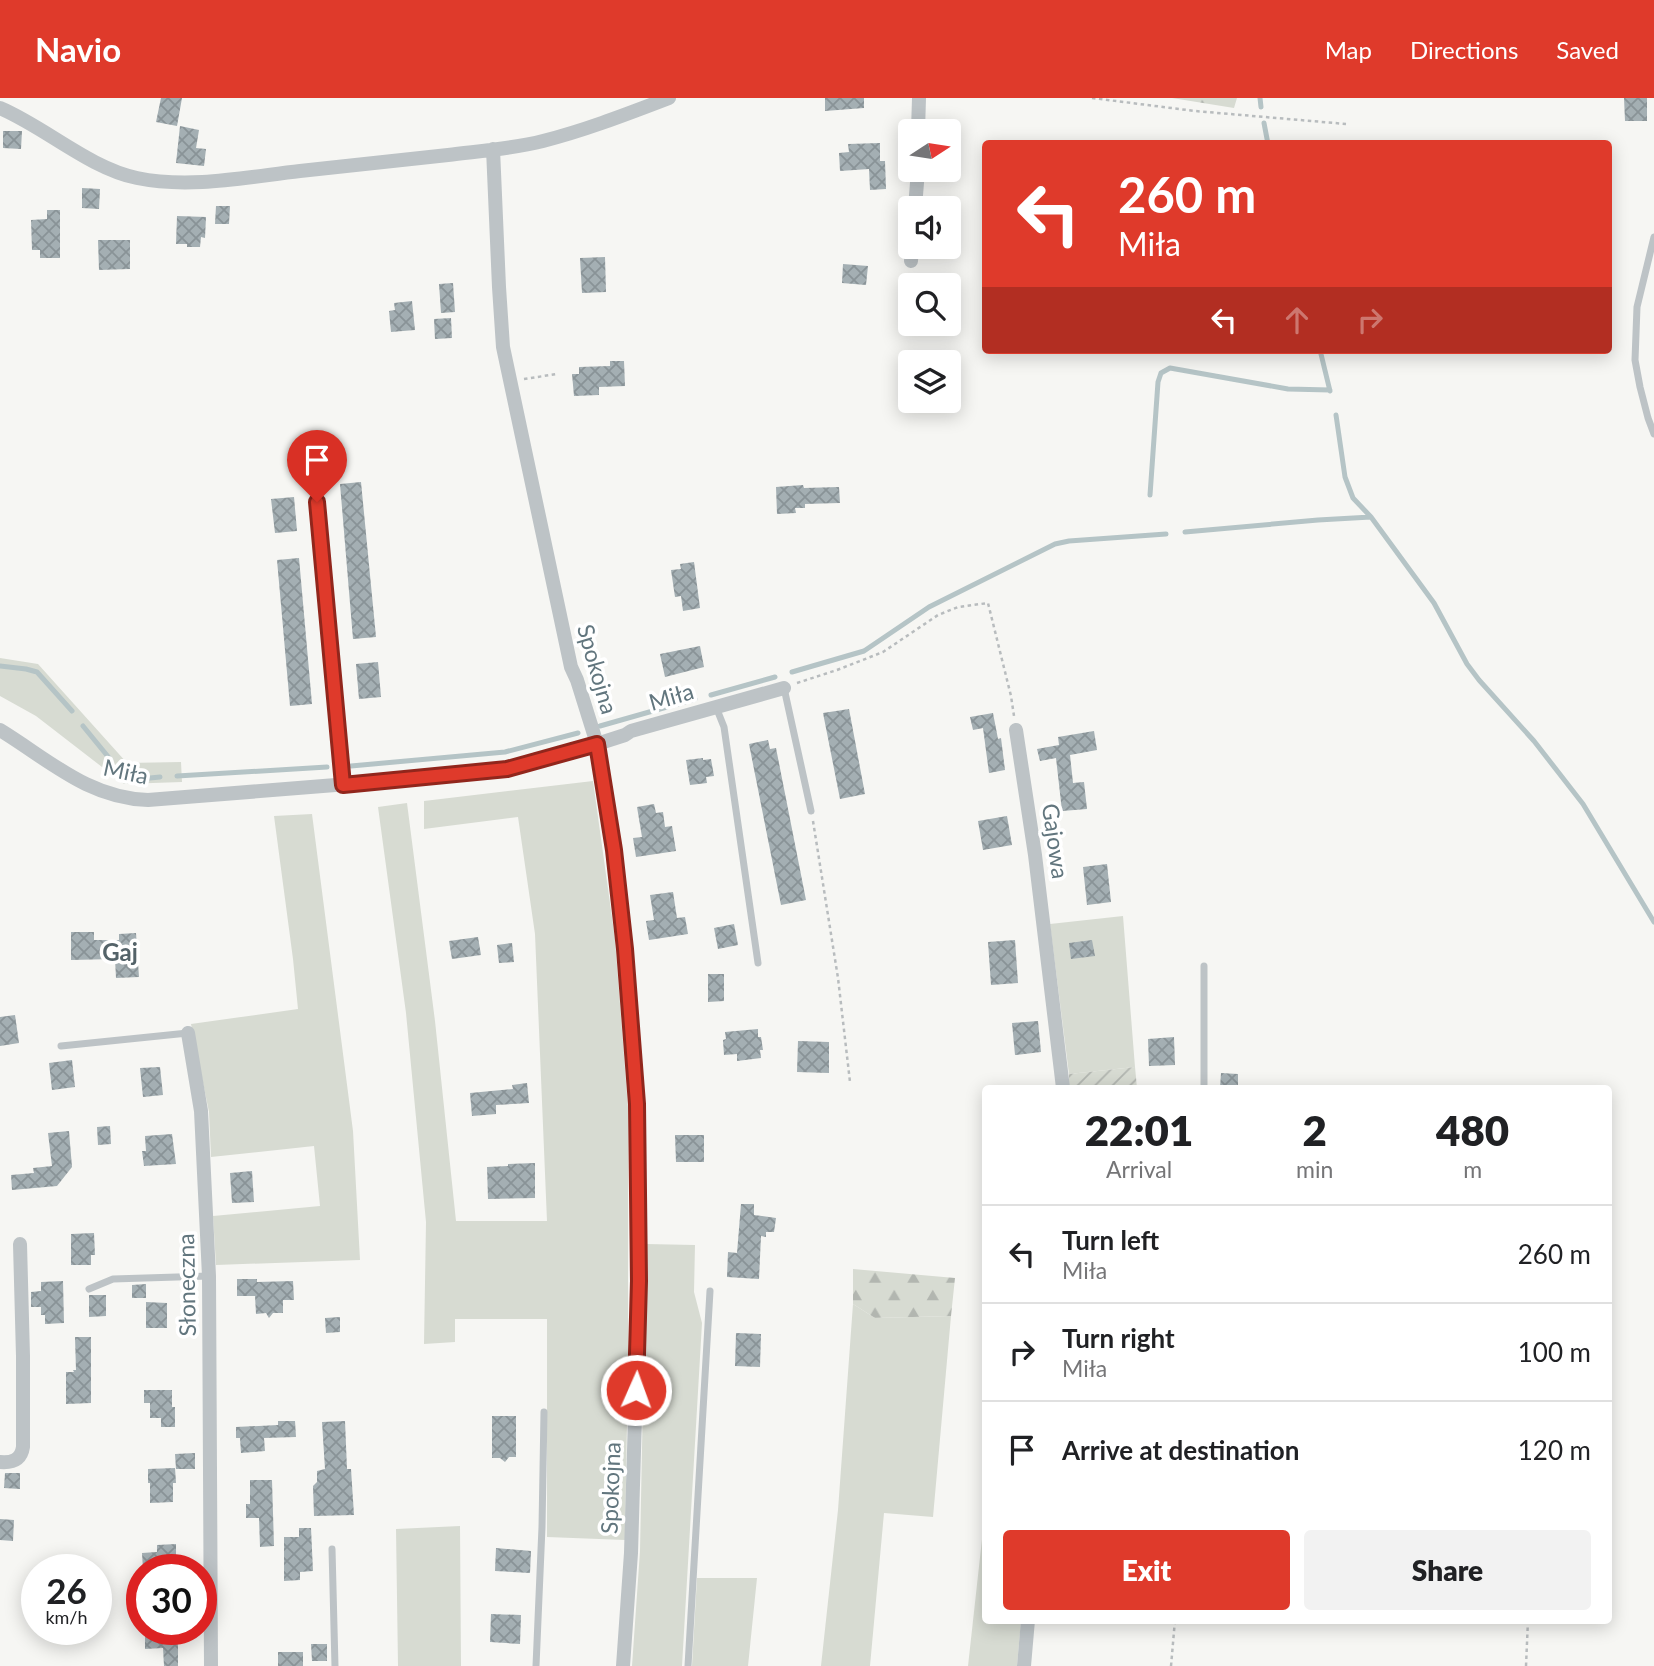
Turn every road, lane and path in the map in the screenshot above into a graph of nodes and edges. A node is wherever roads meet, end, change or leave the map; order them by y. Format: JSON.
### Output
{"nodes":[{"id":1,"x":669,"y":98,"type":"edge"},
{"id":2,"x":919,"y":98,"type":"edge"},
{"id":3,"x":1092,"y":98,"type":"edge"},
{"id":4,"x":0,"y":108,"type":"edge"},
{"id":5,"x":918,"y":119,"type":"edge"},
{"id":6,"x":1346,"y":124,"type":"dead end"},
{"id":7,"x":493,"y":149,"type":"junction"},
{"id":8,"x":1654,"y":237,"type":"edge"},
{"id":9,"x":557,"y":374,"type":"dead end"},
{"id":10,"x":511,"y":381,"type":"junction"},
{"id":11,"x":1654,"y":434,"type":"edge"},
{"id":12,"x":315,"y":476,"type":"dead end"},
{"id":13,"x":784,"y":688,"type":"junction"},
{"id":14,"x":716,"y":706,"type":"junction"},
{"id":15,"x":0,"y":730,"type":"edge"},
{"id":16,"x":1016,"y":730,"type":"joint"},
{"id":17,"x":597,"y":744,"type":"junction"},
{"id":18,"x":343,"y":785,"type":"junction"},
{"id":19,"x":811,"y":811,"type":"joint"},
{"id":20,"x":758,"y":963,"type":"dead end"},
{"id":21,"x":1204,"y":966,"type":"dead end"},
{"id":22,"x":188,"y":1033,"type":"joint"},
{"id":23,"x":61,"y":1046,"type":"dead end"},
{"id":24,"x":850,"y":1082,"type":"dead end"},
{"id":25,"x":1063,"y":1085,"type":"edge"},
{"id":26,"x":1204,"y":1085,"type":"edge"},
{"id":27,"x":20,"y":1244,"type":"dead end"},
{"id":28,"x":209,"y":1276,"type":"junction"},
{"id":29,"x":89,"y":1289,"type":"dead end"},
{"id":30,"x":710,"y":1291,"type":"dead end"},
{"id":31,"x":544,"y":1412,"type":"dead end"},
{"id":32,"x":0,"y":1462,"type":"edge"},
{"id":33,"x":332,"y":1549,"type":"dead end"},
{"id":34,"x":1028,"y":1624,"type":"edge"},
{"id":35,"x":1175,"y":1624,"type":"edge"},
{"id":36,"x":1528,"y":1624,"type":"edge"},
{"id":37,"x":211,"y":1666,"type":"edge"},
{"id":38,"x":335,"y":1666,"type":"edge"},
{"id":39,"x":536,"y":1666,"type":"edge"},
{"id":40,"x":623,"y":1666,"type":"edge"},
{"id":41,"x":688,"y":1666,"type":"edge"},
{"id":42,"x":1024,"y":1666,"type":"edge"},
{"id":43,"x":1171,"y":1666,"type":"edge"},
{"id":44,"x":1526,"y":1666,"type":"edge"}],
"edges":[{"from":1,"to":7,"type":"street"},
{"from":2,"to":5,"type":"street"},
{"from":3,"to":6,"type":"path"},
{"from":4,"to":7,"type":"street"},
{"from":7,"to":10,"type":"street","name":"Spokojna"},
{"from":8,"to":11,"type":"lane"},
{"from":9,"to":10,"type":"path"},
{"from":10,"to":17,"type":"street","name":"Spokojna"},
{"from":12,"to":18,"type":"lane"},
{"from":13,"to":14,"type":"street","name":"Miła"},
{"from":13,"to":16,"type":"path"},
{"from":13,"to":19,"type":"lane"},
{"from":14,"to":17,"type":"street","name":"Miła"},
{"from":14,"to":20,"type":"lane"},
{"from":15,"to":18,"type":"street","name":"Miła"},
{"from":16,"to":25,"type":"street","name":"Gajowa"},
{"from":17,"to":18,"type":"street","name":"Miła"},
{"from":17,"to":40,"type":"street","name":"Spokojna"},
{"from":19,"to":24,"type":"path"},
{"from":21,"to":26,"type":"lane"},
{"from":22,"to":23,"type":"lane","name":"Słoneczna"},
{"from":22,"to":28,"type":"street","name":"Słoneczna"},
{"from":27,"to":32,"type":"street"},
{"from":28,"to":29,"type":"lane"},
{"from":28,"to":37,"type":"street","name":"Słoneczna"},
{"from":30,"to":41,"type":"lane"},
{"from":31,"to":39,"type":"lane"},
{"from":33,"to":38,"type":"lane"},
{"from":34,"to":42,"type":"street"},
{"from":35,"to":43,"type":"path"},
{"from":36,"to":44,"type":"path"}]}
